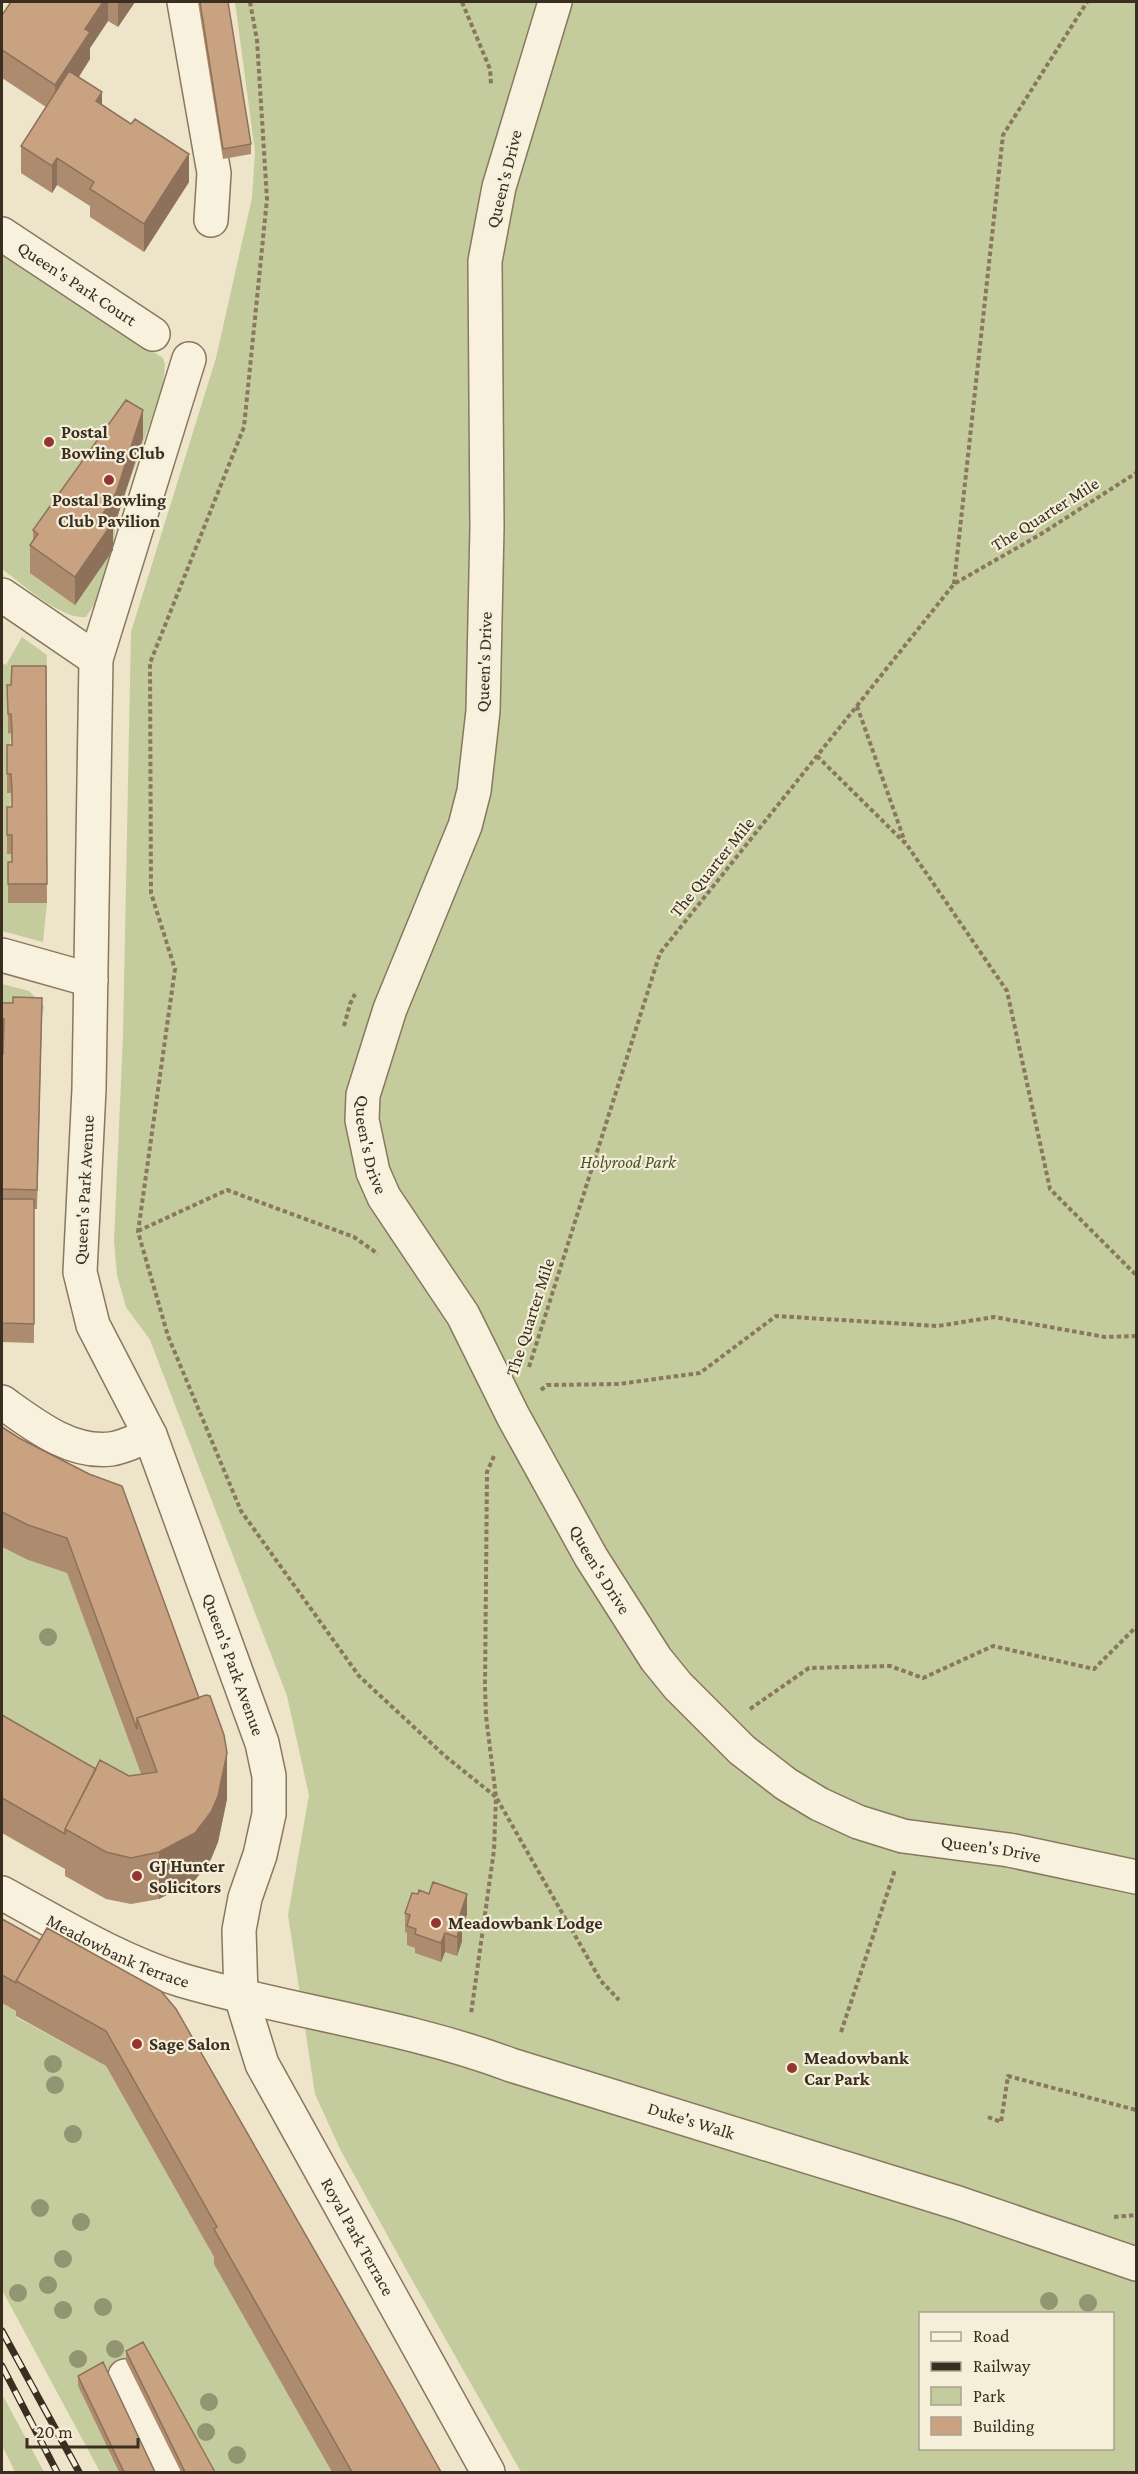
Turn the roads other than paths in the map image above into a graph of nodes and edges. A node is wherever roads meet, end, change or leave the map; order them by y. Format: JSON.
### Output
{"nodes":[{"id":1,"x":184,"y":2,"type":"edge"},
{"id":2,"x":555,"y":2,"type":"edge"},
{"id":3,"x":211,"y":220,"type":"dead end"},
{"id":4,"x":2,"y":234,"type":"edge"},
{"id":5,"x":153,"y":334,"type":"dead end"},
{"id":6,"x":189,"y":358,"type":"dead end"},
{"id":7,"x":2,"y":595,"type":"edge"},
{"id":8,"x":96,"y":659,"type":"junction"},
{"id":9,"x":2,"y":955,"type":"edge"},
{"id":10,"x":91,"y":980,"type":"junction"},
{"id":11,"x":2,"y":1402,"type":"edge"},
{"id":12,"x":150,"y":1434,"type":"junction"},
{"id":13,"x":1137,"y":1877,"type":"edge"},
{"id":14,"x":2,"y":1893,"type":"edge"},
{"id":15,"x":241,"y":1996,"type":"junction"},
{"id":16,"x":1137,"y":2264,"type":"edge"},
{"id":17,"x":125,"y":2376,"type":"dead end"},
{"id":18,"x":171,"y":2472,"type":"edge"},
{"id":19,"x":488,"y":2472,"type":"edge"}],
"edges":[{"from":1,"to":3,"type":"street"},
{"from":2,"to":13,"type":"street","name":"Queen's Drive"},
{"from":4,"to":5,"type":"street","name":"Queen's Park Court"},
{"from":6,"to":8,"type":"street","name":"Queen's Park Avenue"},
{"from":7,"to":8,"type":"street"},
{"from":8,"to":10,"type":"street","name":"Queen's Park Avenue"},
{"from":9,"to":10,"type":"street"},
{"from":10,"to":12,"type":"street","name":"Queen's Park Avenue"},
{"from":11,"to":12,"type":"street"},
{"from":12,"to":15,"type":"street","name":"Queen's Park Avenue"},
{"from":14,"to":15,"type":"street","name":"Meadowbank Terrace"},
{"from":15,"to":16,"type":"street","name":"Duke's Walk"},
{"from":15,"to":19,"type":"street","name":"Royal Park Terrace"},
{"from":17,"to":18,"type":"street"}]}
